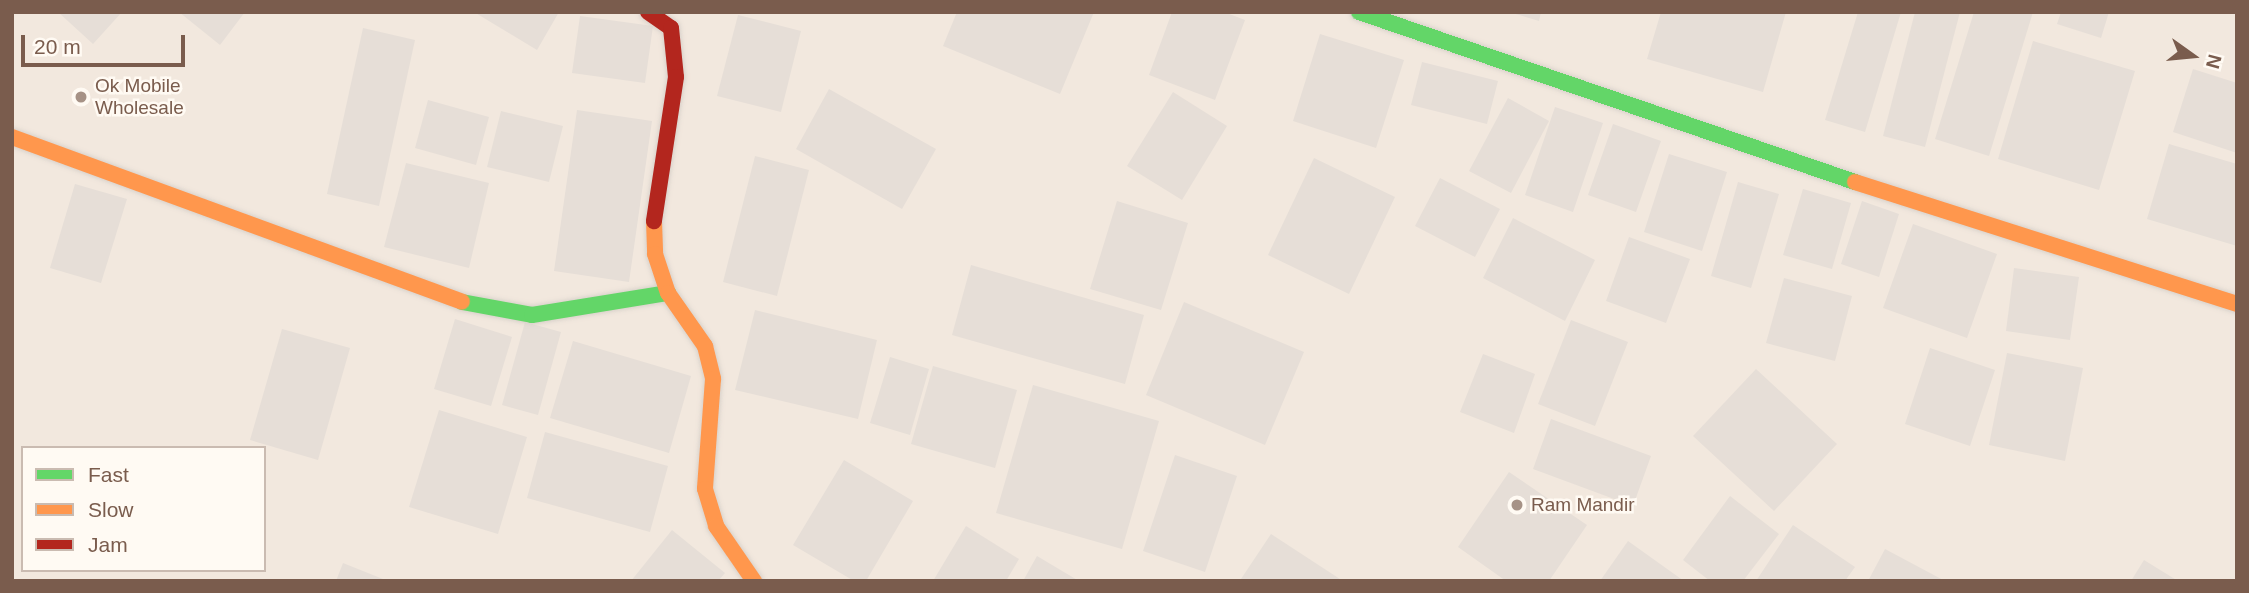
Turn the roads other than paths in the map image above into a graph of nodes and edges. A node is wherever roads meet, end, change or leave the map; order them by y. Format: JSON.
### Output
{"nodes":[{"id":1,"x":648,"y":12,"type":"edge"},
{"id":2,"x":1359,"y":12,"type":"edge"},
{"id":3,"x":12,"y":136,"type":"edge"},
{"id":4,"x":668,"y":293,"type":"junction"},
{"id":5,"x":2237,"y":304,"type":"edge"},
{"id":6,"x":754,"y":581,"type":"edge"}],
"edges":[{"from":1,"to":4,"type":"street"},
{"from":2,"to":5,"type":"street"},
{"from":3,"to":4,"type":"street"},
{"from":4,"to":6,"type":"street"}]}
